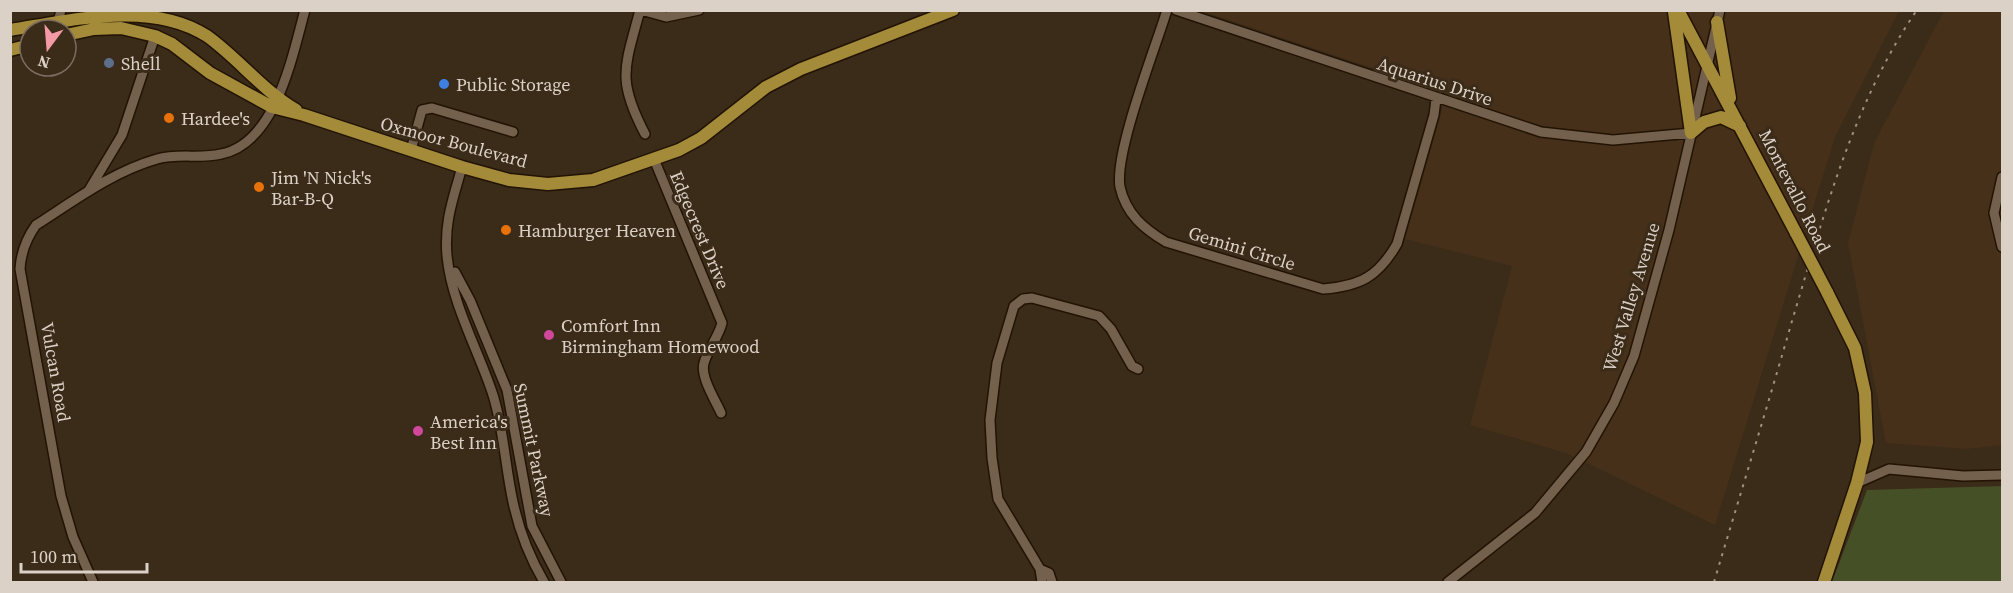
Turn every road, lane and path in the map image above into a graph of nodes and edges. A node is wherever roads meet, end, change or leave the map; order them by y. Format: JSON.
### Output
{"nodes":[{"id":1,"x":305,"y":10,"type":"edge"},
{"id":2,"x":641,"y":10,"type":"edge"},
{"id":3,"x":699,"y":10,"type":"edge"},
{"id":4,"x":953,"y":10,"type":"edge"},
{"id":5,"x":1167,"y":10,"type":"edge"},
{"id":6,"x":1176,"y":10,"type":"edge"},
{"id":7,"x":1676,"y":10,"type":"edge"},
{"id":8,"x":127,"y":11,"type":"edge"},
{"id":9,"x":1719,"y":16,"type":"edge"},
{"id":10,"x":78,"y":18,"type":"edge"},
{"id":11,"x":78,"y":29,"type":"edge"},
{"id":12,"x":78,"y":31,"type":"edge"},
{"id":13,"x":155,"y":36,"type":"junction"},
{"id":14,"x":1708,"y":63,"type":"junction"},
{"id":15,"x":1436,"y":99,"type":"junction"},
{"id":16,"x":274,"y":103,"type":"junction"},
{"id":17,"x":1732,"y":111,"type":"junction"},
{"id":18,"x":1740,"y":126,"type":"junction"},
{"id":19,"x":513,"y":132,"type":"dead end"},
{"id":20,"x":1691,"y":133,"type":"junction"},
{"id":21,"x":645,"y":134,"type":"dead end"},
{"id":22,"x":411,"y":150,"type":"junction"},
{"id":23,"x":654,"y":159,"type":"junction"},
{"id":24,"x":462,"y":167,"type":"junction"},
{"id":25,"x":2002,"y":177,"type":"edge"},
{"id":26,"x":88,"y":192,"type":"junction"},
{"id":27,"x":2002,"y":247,"type":"edge"},
{"id":28,"x":447,"y":258,"type":"junction"},
{"id":29,"x":1138,"y":369,"type":"dead end"},
{"id":30,"x":721,"y":413,"type":"dead end"},
{"id":31,"x":2002,"y":475,"type":"edge"},
{"id":32,"x":1857,"y":483,"type":"junction"},
{"id":33,"x":1040,"y":568,"type":"junction"},
{"id":34,"x":93,"y":582,"type":"edge"},
{"id":35,"x":544,"y":582,"type":"edge"},
{"id":36,"x":561,"y":582,"type":"edge"},
{"id":37,"x":1042,"y":582,"type":"edge"},
{"id":38,"x":1052,"y":582,"type":"edge"},
{"id":39,"x":1448,"y":582,"type":"edge"},
{"id":40,"x":1824,"y":582,"type":"edge"}],
"edges":[{"from":1,"to":16,"type":"street","name":"Vulcan Road"},
{"from":2,"to":3,"type":"street"},
{"from":2,"to":21,"type":"street"},
{"from":4,"to":23,"type":"main road","name":"Oxmoor Boulevard"},
{"from":5,"to":15,"type":"street","name":"Gemini Circle"},
{"from":6,"to":15,"type":"street","name":"Aquarius Drive"},
{"from":7,"to":14,"type":"main road","name":"Montevallo Road"},
{"from":7,"to":20,"type":"main road"},
{"from":8,"to":10,"type":"main road","name":"Oxmoor Boulevard"},
{"from":8,"to":11,"type":"street"},
{"from":8,"to":16,"type":"main road","name":"Oxmoor Boulevard"},
{"from":9,"to":14,"type":"street","name":"West Valley Avenue"},
{"from":9,"to":17,"type":"main road"},
{"from":12,"to":13,"type":"main road","name":"Oxmoor Boulevard"},
{"from":13,"to":16,"type":"main road","name":"Oxmoor Boulevard"},
{"from":13,"to":26,"type":"street","name":"Vulcan Road"},
{"from":14,"to":17,"type":"main road","name":"Montevallo Road"},
{"from":14,"to":20,"type":"street","name":"West Valley Avenue"},
{"from":15,"to":20,"type":"street","name":"Aquarius Drive"},
{"from":16,"to":22,"type":"main road","name":"Oxmoor Boulevard"},
{"from":16,"to":26,"type":"street","name":"Vulcan Road"},
{"from":17,"to":18,"type":"main road","name":"Montevallo Road"},
{"from":18,"to":20,"type":"main road"},
{"from":18,"to":32,"type":"main road","name":"Montevallo Road","bridge":true},
{"from":19,"to":22,"type":"street"},
{"from":20,"to":39,"type":"street","name":"West Valley Avenue"},
{"from":22,"to":24,"type":"main road","name":"Oxmoor Boulevard"},
{"from":23,"to":24,"type":"main road","name":"Oxmoor Boulevard"},
{"from":23,"to":30,"type":"street","name":"Edgecrest Drive"},
{"from":24,"to":28,"type":"street","name":"Summit Parkway"},
{"from":25,"to":27,"type":"street"},
{"from":26,"to":34,"type":"street","name":"Vulcan Road"},
{"from":28,"to":35,"type":"street","name":"Summit Parkway"},
{"from":28,"to":36,"type":"street","name":"Summit Parkway"},
{"from":29,"to":33,"type":"street"},
{"from":31,"to":32,"type":"street"},
{"from":32,"to":40,"type":"main road","name":"Montevallo Road"},
{"from":33,"to":37,"type":"street"},
{"from":33,"to":38,"type":"street"}]}
